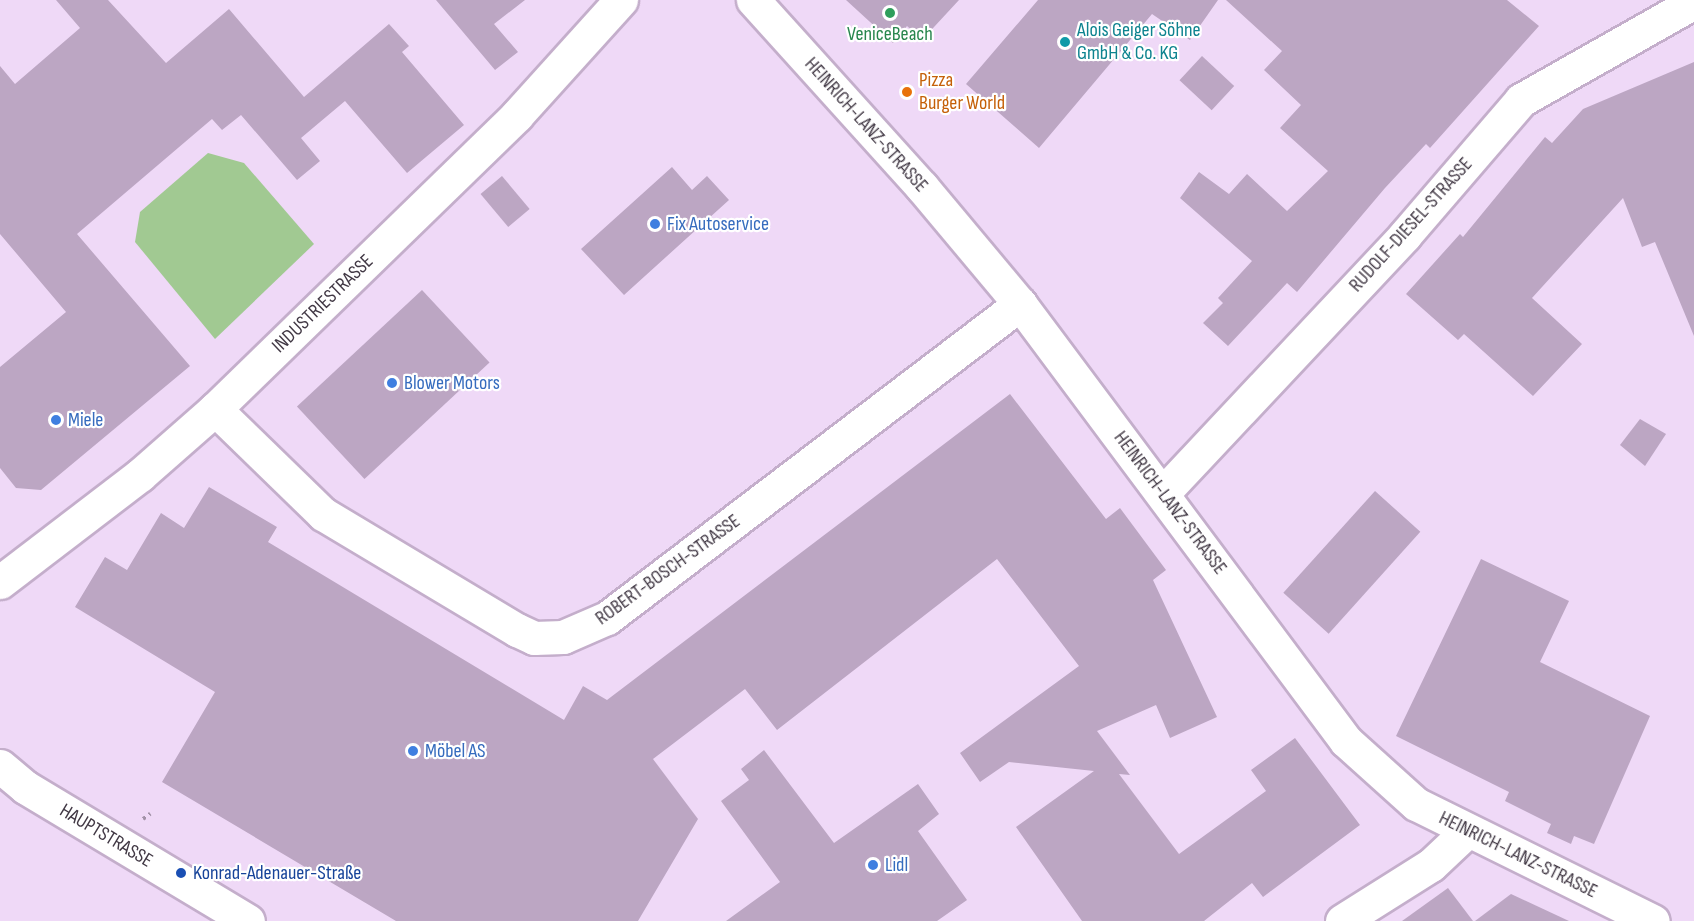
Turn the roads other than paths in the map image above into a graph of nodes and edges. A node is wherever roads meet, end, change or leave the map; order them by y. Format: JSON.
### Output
{"nodes":[{"id":1,"x":621,"y":0,"type":"edge"},
{"id":2,"x":753,"y":0,"type":"edge"},
{"id":3,"x":1694,"y":2,"type":"edge"},
{"id":4,"x":1020,"y":304,"type":"junction"},
{"id":5,"x":215,"y":409,"type":"junction"},
{"id":6,"x":1163,"y":493,"type":"junction"},
{"id":7,"x":0,"y":582,"type":"edge"},
{"id":8,"x":0,"y":766,"type":"edge"},
{"id":9,"x":13,"y":783,"type":"edge"},
{"id":10,"x":1467,"y":831,"type":"junction"},
{"id":11,"x":248,"y":921,"type":"edge"},
{"id":12,"x":1342,"y":921,"type":"edge"},
{"id":13,"x":1653,"y":921,"type":"edge"}],
"edges":[{"from":1,"to":5,"type":"street","name":"INDUSTRIESTRASSE"},
{"from":2,"to":4,"type":"street","name":"HEINRICH-LANZ-STRASSE"},
{"from":3,"to":6,"type":"street","name":"RUDOLF-DIESEL-STRASSE"},
{"from":4,"to":5,"type":"street","name":"ROBERT-BOSCH-STRASSE"},
{"from":4,"to":6,"type":"street","name":"HEINRICH-LANZ-STRASSE"},
{"from":5,"to":7,"type":"street","name":"INDUSTRIESTRASSE"},
{"from":6,"to":10,"type":"street","name":"HEINRICH-LANZ-STRASSE"},
{"from":8,"to":9,"type":"street","name":"HAUPTSTRASSE"},
{"from":9,"to":11,"type":"street","name":"HAUPTSTRASSE"},
{"from":10,"to":12,"type":"street"},
{"from":10,"to":13,"type":"street","name":"HEINRICH-LANZ-STRASSE"}]}
